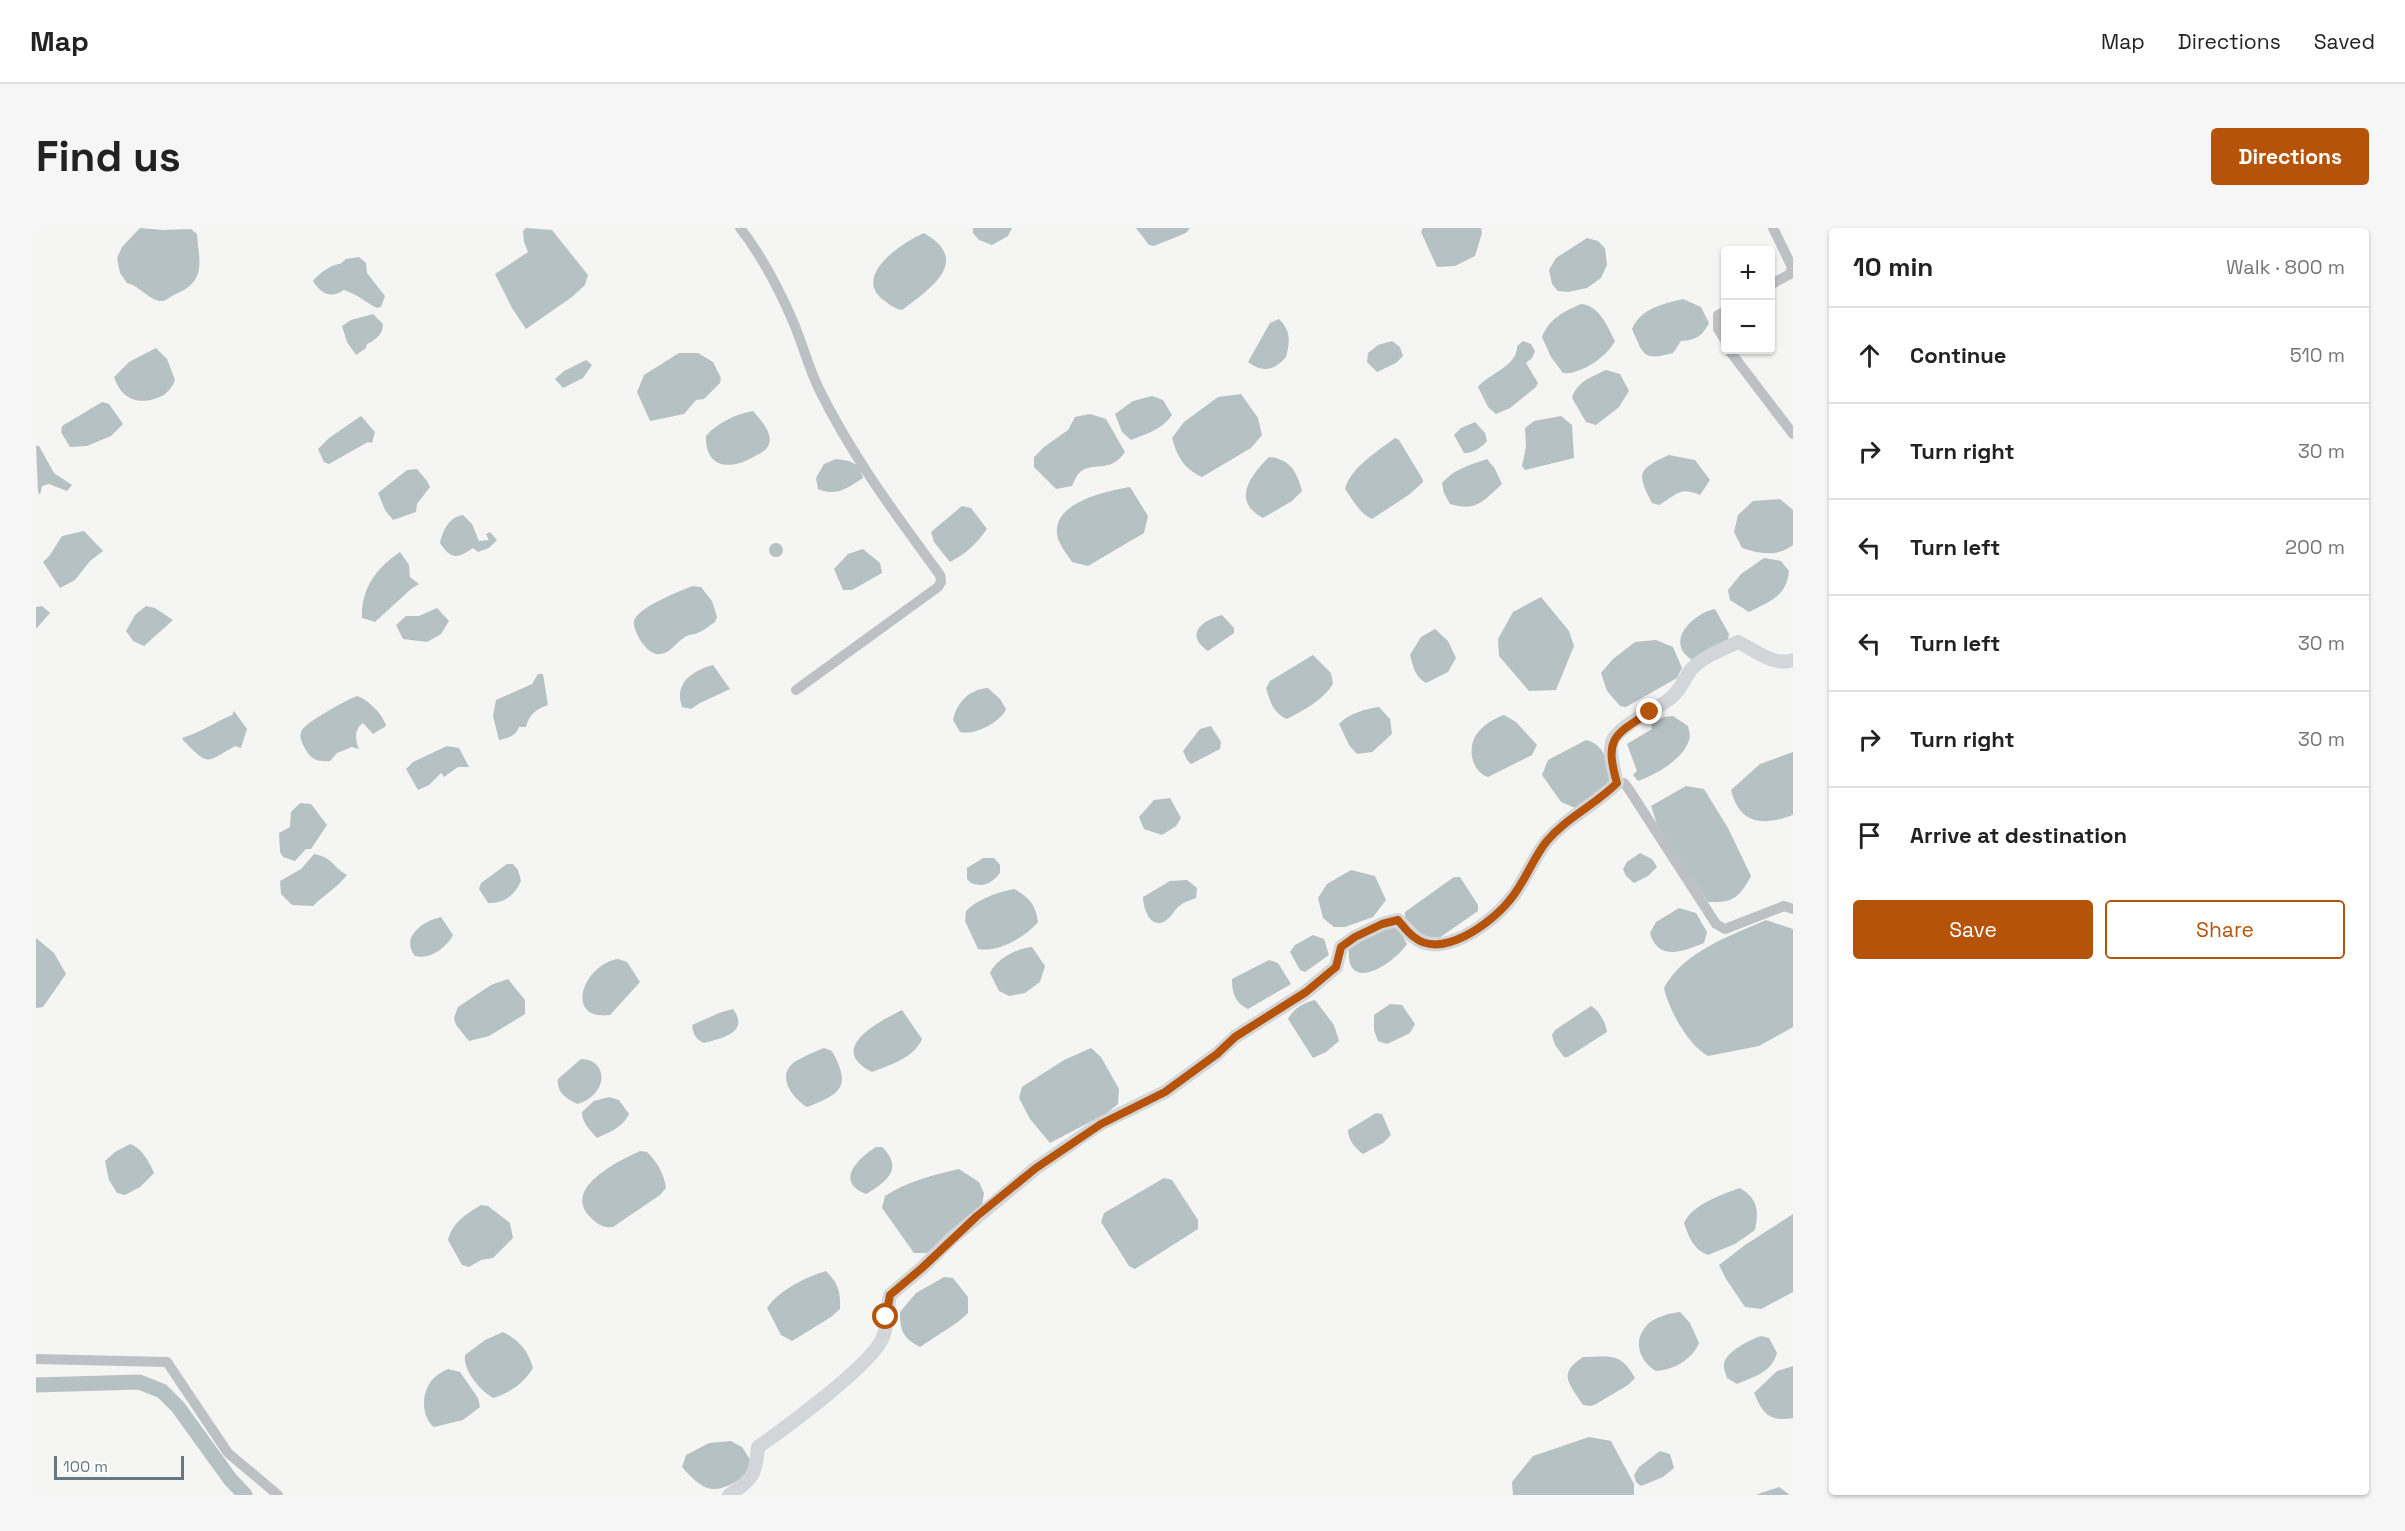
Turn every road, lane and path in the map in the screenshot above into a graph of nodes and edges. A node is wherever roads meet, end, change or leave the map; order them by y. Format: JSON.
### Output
{"nodes":[{"id":1,"x":741,"y":228,"type":"edge"},
{"id":2,"x":1773,"y":228,"type":"edge"},
{"id":3,"x":1775,"y":282,"type":"edge"},
{"id":4,"x":1721,"y":313,"type":"edge"},
{"id":5,"x":1721,"y":335,"type":"edge"},
{"id":6,"x":1733,"y":354,"type":"edge"},
{"id":7,"x":1793,"y":434,"type":"edge"},
{"id":8,"x":1793,"y":660,"type":"edge"},
{"id":9,"x":795,"y":690,"type":"dead end"},
{"id":10,"x":1617,"y":783,"type":"junction"},
{"id":11,"x":1793,"y":909,"type":"edge"},
{"id":12,"x":36,"y":1359,"type":"edge"},
{"id":13,"x":278,"y":1495,"type":"edge"},
{"id":14,"x":729,"y":1495,"type":"edge"}],
"edges":[{"from":1,"to":9,"type":"street"},
{"from":2,"to":3,"type":"street"},
{"from":4,"to":5,"type":"street"},
{"from":6,"to":7,"type":"street"},
{"from":8,"to":10,"type":"main road"},
{"from":10,"to":11,"type":"street"},
{"from":10,"to":14,"type":"main road"},
{"from":12,"to":13,"type":"street"}]}
